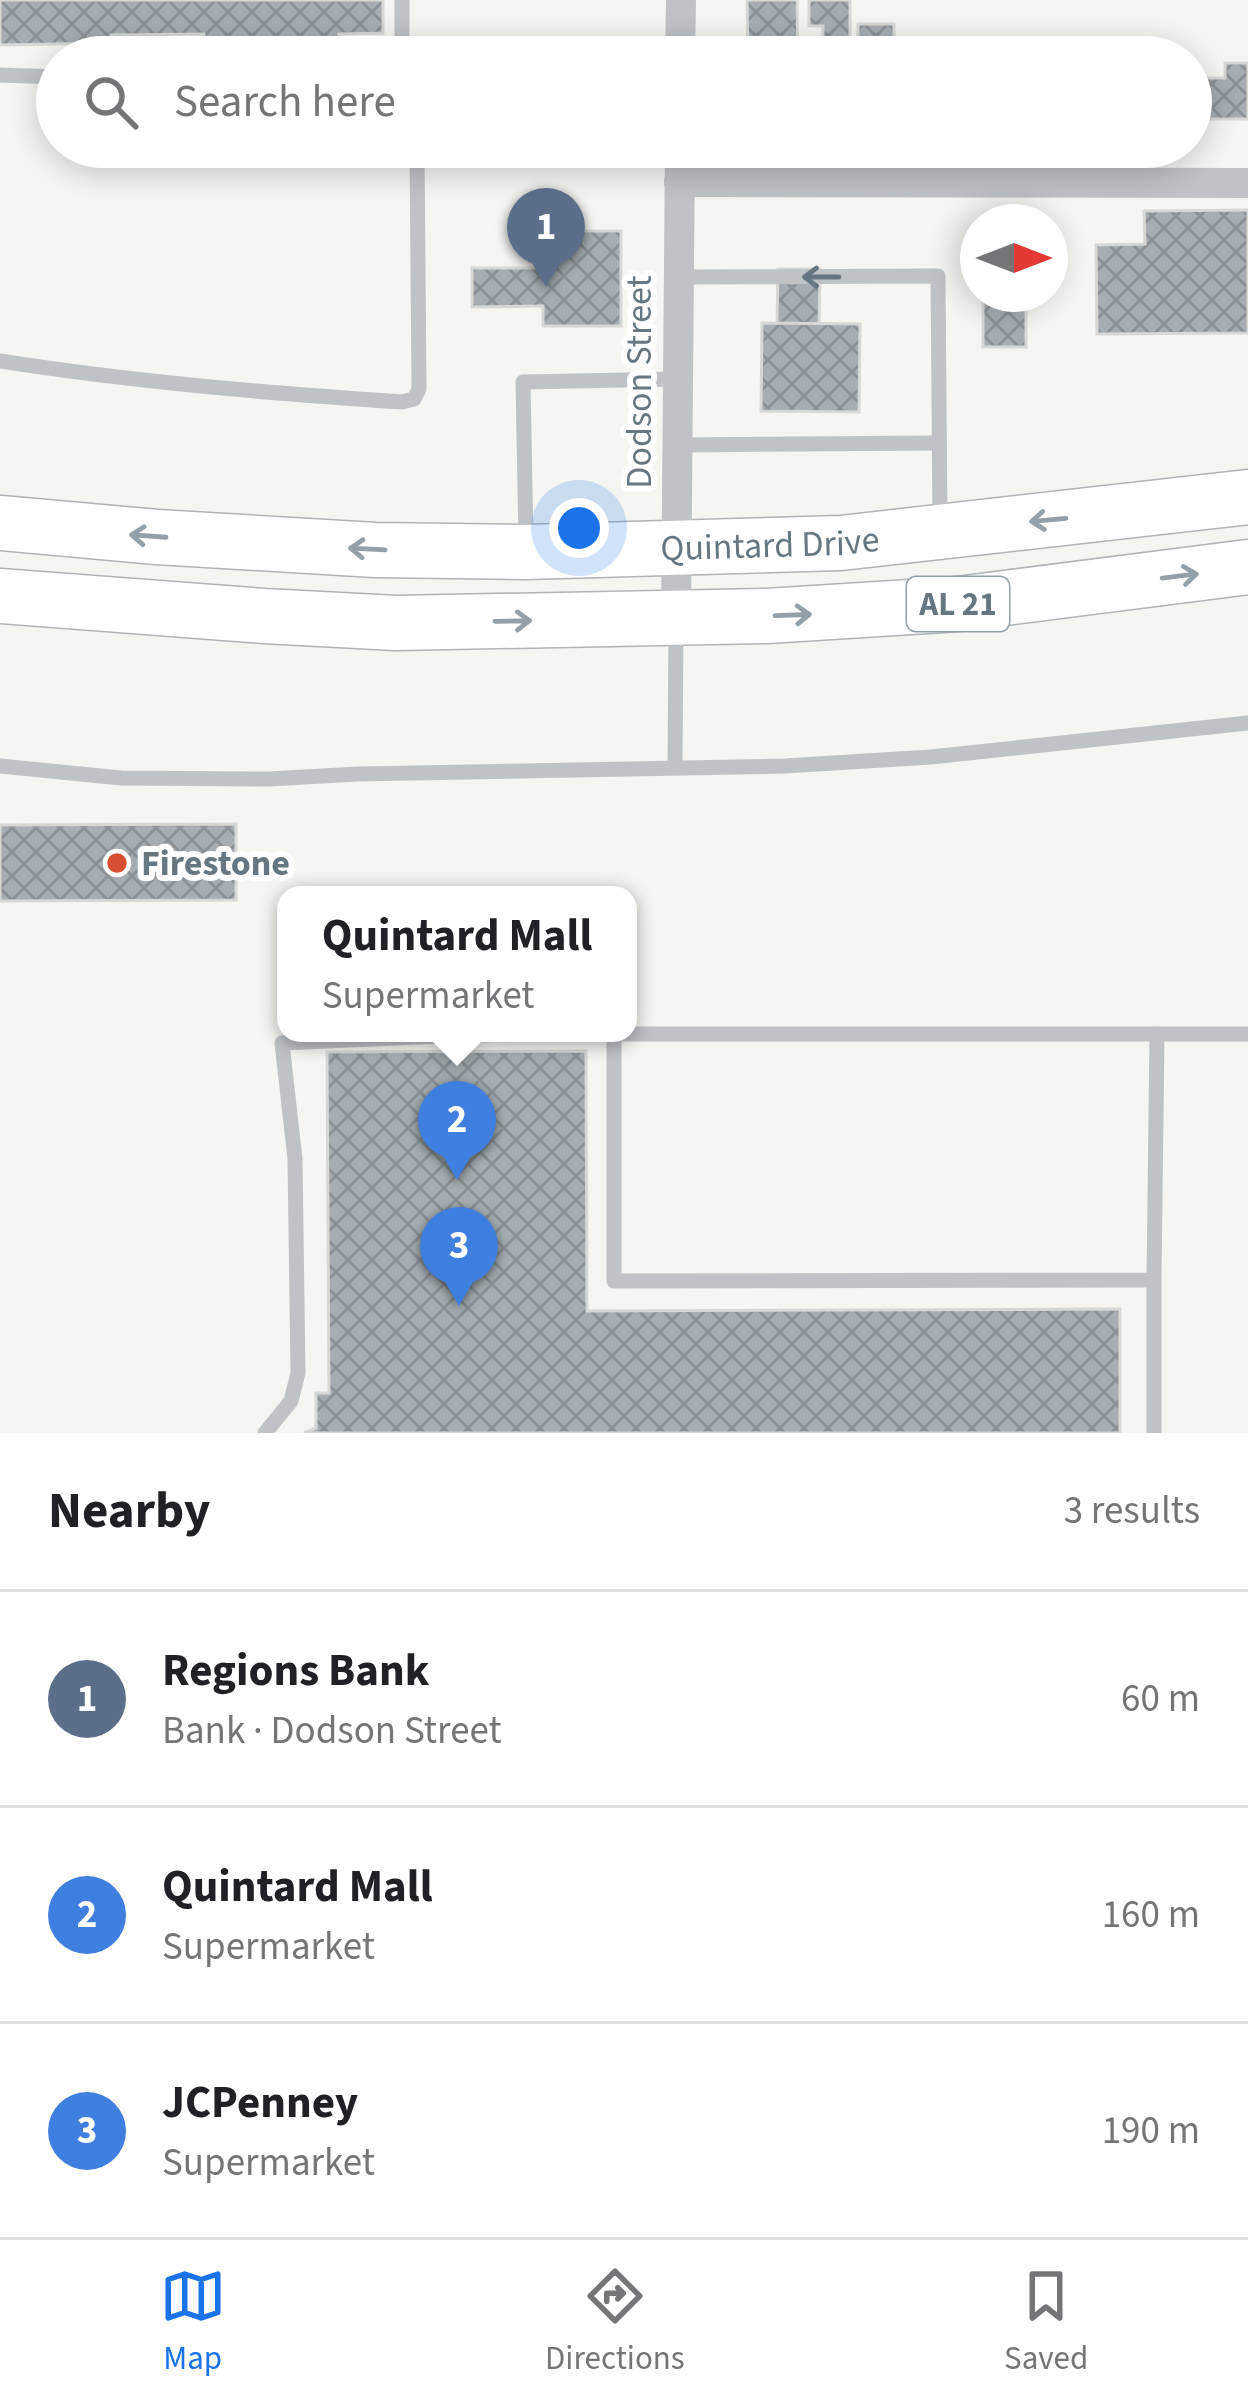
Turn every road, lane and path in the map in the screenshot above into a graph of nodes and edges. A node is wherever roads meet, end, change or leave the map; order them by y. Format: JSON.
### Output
{"nodes":[{"id":1,"x":402,"y":0,"type":"edge"},
{"id":2,"x":681,"y":0,"type":"edge"},
{"id":3,"x":402,"y":36,"type":"edge"},
{"id":4,"x":680,"y":36,"type":"edge"},
{"id":5,"x":0,"y":75,"type":"edge"},
{"id":6,"x":36,"y":76,"type":"edge"},
{"id":7,"x":417,"y":168,"type":"edge"},
{"id":8,"x":680,"y":168,"type":"edge"},
{"id":9,"x":680,"y":182,"type":"junction"},
{"id":10,"x":1248,"y":183,"type":"edge"},
{"id":11,"x":678,"y":278,"type":"junction"},
{"id":12,"x":0,"y":361,"type":"edge"},
{"id":13,"x":677,"y":379,"type":"junction"},
{"id":14,"x":939,"y":443,"type":"junction"},
{"id":15,"x":677,"y":445,"type":"junction"},
{"id":16,"x":1248,"y":497,"type":"edge"},
{"id":17,"x":0,"y":523,"type":"edge"},
{"id":18,"x":940,"y":532,"type":"junction"},
{"id":19,"x":676,"y":547,"type":"junction"},
{"id":20,"x":526,"y":552,"type":"junction"},
{"id":21,"x":1248,"y":567,"type":"edge"},
{"id":22,"x":0,"y":596,"type":"edge"},
{"id":23,"x":676,"y":617,"type":"junction"},
{"id":24,"x":1248,"y":723,"type":"edge"},
{"id":25,"x":0,"y":766,"type":"edge"},
{"id":26,"x":675,"y":767,"type":"junction"},
{"id":27,"x":637,"y":1034,"type":"edge"},
{"id":28,"x":1157,"y":1034,"type":"junction"},
{"id":29,"x":1248,"y":1034,"type":"edge"},
{"id":30,"x":305,"y":1042,"type":"edge"},
{"id":31,"x":614,"y":1042,"type":"edge"},
{"id":32,"x":1154,"y":1280,"type":"junction"},
{"id":33,"x":265,"y":1433,"type":"edge"},
{"id":34,"x":1154,"y":1433,"type":"edge"}],
"edges":[{"from":1,"to":3,"type":"lane"},
{"from":2,"to":4,"type":"street"},
{"from":5,"to":6,"type":"lane"},
{"from":7,"to":12,"type":"lane"},
{"from":8,"to":9,"type":"street","name":"Dodson Street"},
{"from":9,"to":10,"type":"street"},
{"from":9,"to":11,"type":"street","name":"Dodson Street"},
{"from":11,"to":13,"type":"street","name":"Dodson Street"},
{"from":14,"to":11,"type":"lane","one_way":true},
{"from":13,"to":15,"type":"street","name":"Dodson Street"},
{"from":13,"to":20,"type":"lane"},
{"from":14,"to":15,"type":"lane"},
{"from":14,"to":18,"type":"lane"},
{"from":15,"to":19,"type":"street","name":"Dodson Street"},
{"from":16,"to":18,"type":"highway","name":"Quintard Drive","number":"AL 21","one_way":true},
{"from":20,"to":17,"type":"highway","name":"Quintard Drive","number":"AL 21","one_way":true},
{"from":18,"to":19,"type":"highway","name":"Quintard Drive","number":"AL 21"},
{"from":19,"to":20,"type":"highway","name":"Quintard Drive","number":"AL 21"},
{"from":19,"to":23,"type":"street","name":"Dodson Street"},
{"from":23,"to":21,"type":"highway","name":"Quintard Drive","number":"AL 21","one_way":true},
{"from":22,"to":23,"type":"highway","name":"Quintard Drive","number":"AL 21","one_way":true},
{"from":23,"to":26,"type":"lane"},
{"from":24,"to":26,"type":"lane"},
{"from":25,"to":26,"type":"lane"},
{"from":27,"to":28,"type":"lane"},
{"from":28,"to":29,"type":"lane"},
{"from":28,"to":32,"type":"lane"},
{"from":30,"to":33,"type":"lane"},
{"from":31,"to":32,"type":"lane"},
{"from":32,"to":34,"type":"lane"}]}
